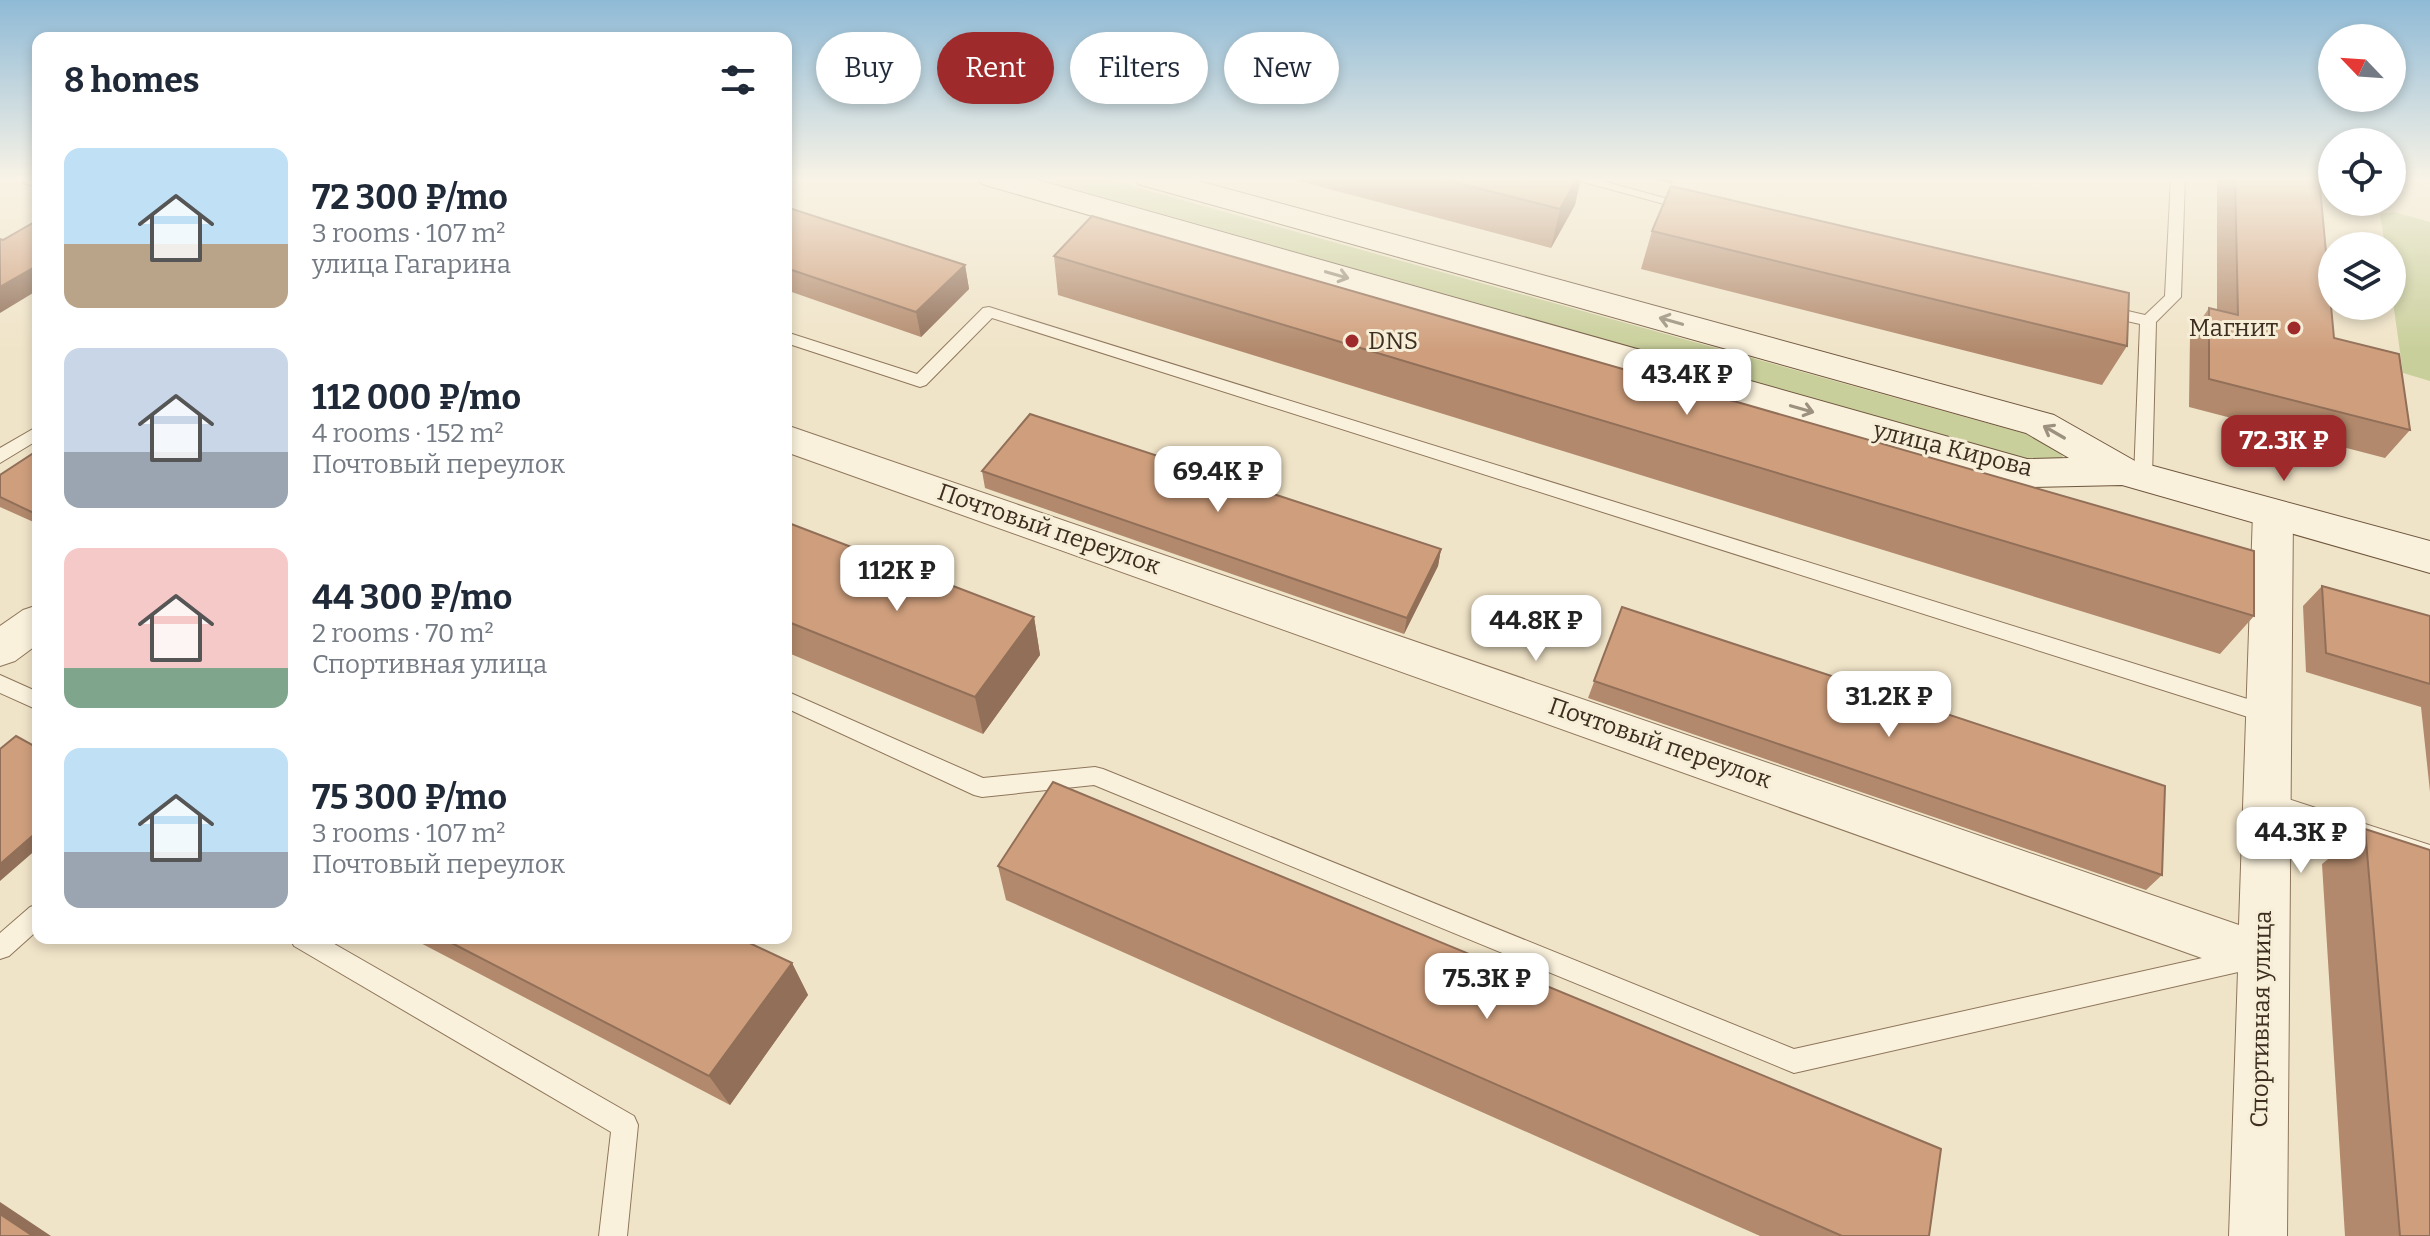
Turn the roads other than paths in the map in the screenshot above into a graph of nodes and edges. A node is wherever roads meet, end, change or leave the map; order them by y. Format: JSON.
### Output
{"nodes":[{"id":1,"x":1194,"y":235,"type":"edge"},
{"id":2,"x":1357,"y":235,"type":"edge"},
{"id":3,"x":2176,"y":235,"type":"edge"},
{"id":4,"x":2088,"y":306,"type":"edge"},
{"id":5,"x":2148,"y":321,"type":"junction"},
{"id":6,"x":792,"y":339,"type":"edge"},
{"id":7,"x":32,"y":436,"type":"edge"},
{"id":8,"x":792,"y":440,"type":"edge"},
{"id":9,"x":0,"y":457,"type":"edge"},
{"id":10,"x":2132,"y":474,"type":"junction"},
{"id":11,"x":2273,"y":513,"type":"junction"},
{"id":12,"x":2430,"y":557,"type":"edge"},
{"id":13,"x":32,"y":625,"type":"edge"},
{"id":14,"x":0,"y":649,"type":"edge"},
{"id":15,"x":0,"y":683,"type":"edge"},
{"id":16,"x":32,"y":699,"type":"edge"},
{"id":17,"x":792,"y":702,"type":"edge"},
{"id":18,"x":2270,"y":715,"type":"junction"},
{"id":19,"x":2267,"y":801,"type":"junction"},
{"id":20,"x":2430,"y":855,"type":"edge"},
{"id":21,"x":32,"y":920,"type":"edge"},
{"id":22,"x":312,"y":944,"type":"edge"},
{"id":23,"x":0,"y":948,"type":"edge"},
{"id":24,"x":2262,"y":956,"type":"junction"},
{"id":25,"x":613,"y":1236,"type":"edge"},
{"id":26,"x":2258,"y":1236,"type":"edge"}],
"edges":[{"from":1,"to":10,"type":"main road","name":"улица Кирова","one_way":true},
{"from":10,"to":2,"type":"main road","name":"улица Кирова","one_way":true},
{"from":3,"to":5,"type":"lane"},
{"from":4,"to":5,"type":"lane"},
{"from":5,"to":10,"type":"lane"},
{"from":6,"to":18,"type":"lane"},
{"from":7,"to":9,"type":"lane"},
{"from":8,"to":24,"type":"street","name":"Почтовый переулок"},
{"from":10,"to":11,"type":"main road"},
{"from":11,"to":12,"type":"main road"},
{"from":11,"to":18,"type":"street","name":"Спортивная улица"},
{"from":13,"to":14,"type":"street"},
{"from":15,"to":16,"type":"lane"},
{"from":17,"to":24,"type":"lane"},
{"from":18,"to":19,"type":"street","name":"Спортивная улица"},
{"from":19,"to":20,"type":"lane"},
{"from":19,"to":24,"type":"street","name":"Спортивная улица"},
{"from":21,"to":23,"type":"lane"},
{"from":22,"to":25,"type":"lane"},
{"from":24,"to":26,"type":"street","name":"Спортивная улица"}]}
